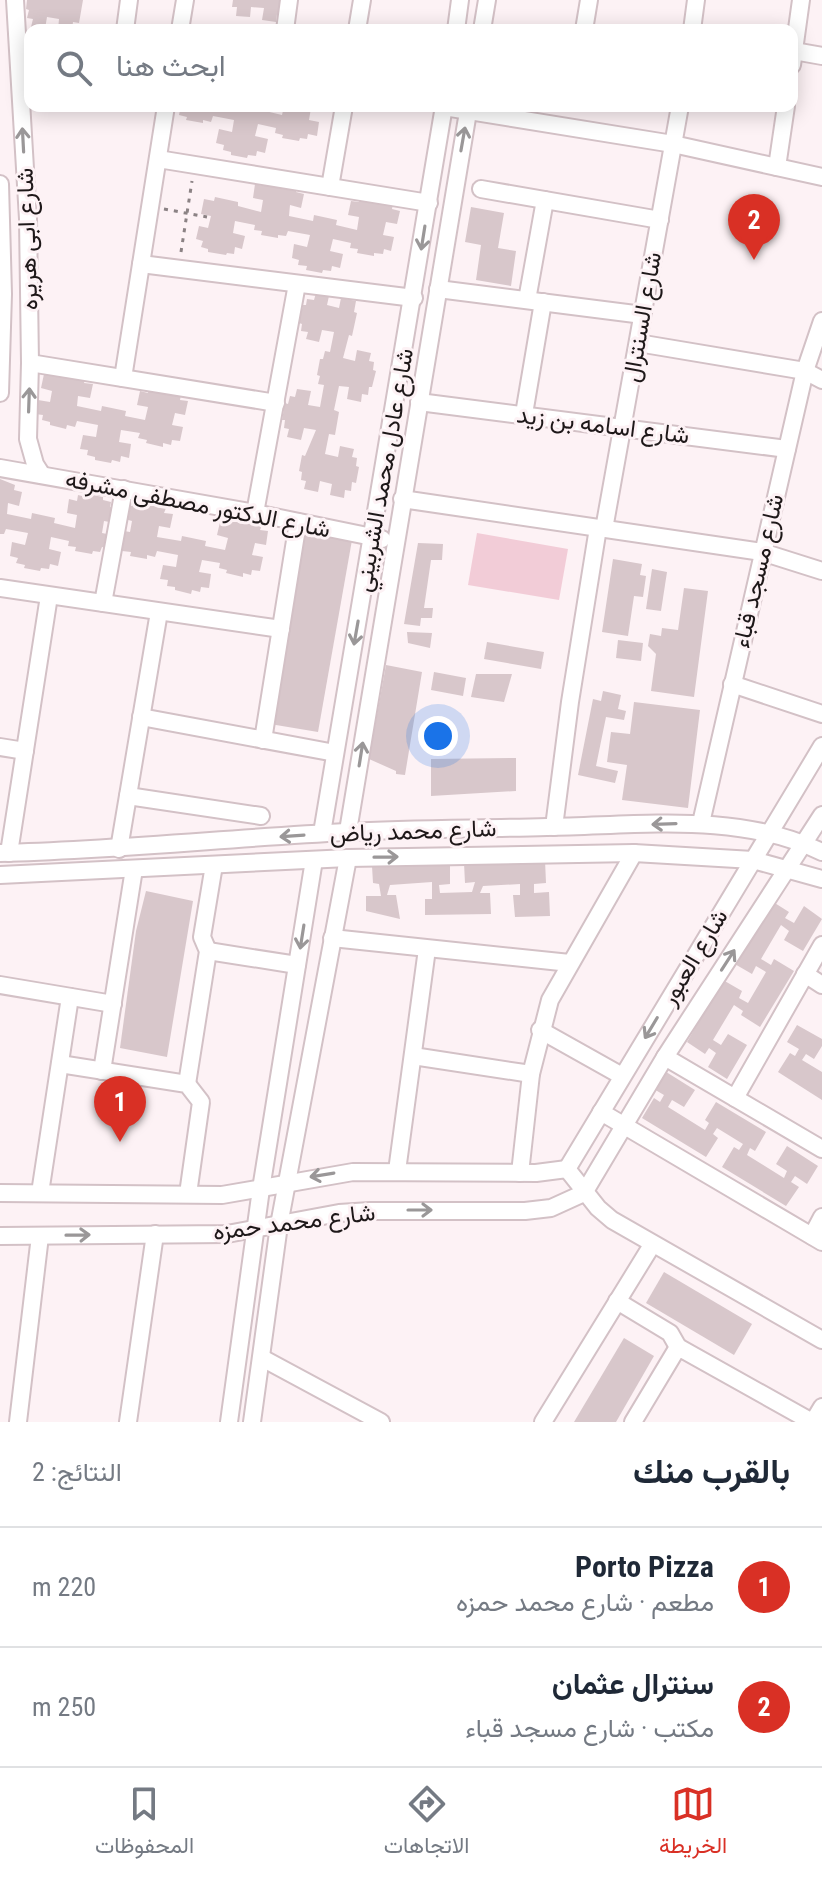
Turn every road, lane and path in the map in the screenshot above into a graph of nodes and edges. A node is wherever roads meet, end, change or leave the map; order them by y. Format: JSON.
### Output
{"nodes":[{"id":1,"x":15,"y":0,"type":"edge"},
{"id":2,"x":129,"y":0,"type":"edge"},
{"id":3,"x":185,"y":0,"type":"edge"},
{"id":4,"x":289,"y":0,"type":"edge"},
{"id":5,"x":362,"y":0,"type":"edge"},
{"id":6,"x":460,"y":0,"type":"edge"},
{"id":7,"x":487,"y":0,"type":"edge"},
{"id":8,"x":589,"y":0,"type":"edge"},
{"id":9,"x":696,"y":0,"type":"edge"},
{"id":10,"x":801,"y":0,"type":"edge"},
{"id":11,"x":126,"y":24,"type":"edge"},
{"id":12,"x":181,"y":24,"type":"edge"},
{"id":13,"x":286,"y":24,"type":"edge"},
{"id":14,"x":358,"y":24,"type":"edge"},
{"id":15,"x":457,"y":24,"type":"edge"},
{"id":16,"x":483,"y":24,"type":"edge"},
{"id":17,"x":585,"y":24,"type":"edge"},
{"id":18,"x":693,"y":24,"type":"edge"},
{"id":19,"x":798,"y":24,"type":"edge"},
{"id":20,"x":822,"y":56,"type":"edge"},
{"id":21,"x":798,"y":58,"type":"edge"},
{"id":22,"x":0,"y":70,"type":"edge"},
{"id":23,"x":19,"y":72,"type":"junction"},
{"id":24,"x":24,"y":87,"type":"edge"},
{"id":25,"x":26,"y":112,"type":"edge"},
{"id":26,"x":162,"y":112,"type":"edge"},
{"id":27,"x":343,"y":112,"type":"edge"},
{"id":28,"x":443,"y":112,"type":"edge"},
{"id":29,"x":467,"y":112,"type":"edge"},
{"id":30,"x":491,"y":112,"type":"edge"},
{"id":31,"x":679,"y":112,"type":"edge"},
{"id":32,"x":785,"y":112,"type":"edge"},
{"id":33,"x":673,"y":144,"type":"junction"},
{"id":34,"x":158,"y":159,"type":"junction"},
{"id":35,"x":194,"y":165,"type":"junction"},
{"id":36,"x":777,"y":167,"type":"junction"},
{"id":37,"x":822,"y":177,"type":"edge"},
{"id":38,"x":0,"y":184,"type":"edge"},
{"id":39,"x":330,"y":187,"type":"junction"},
{"id":40,"x":481,"y":189,"type":"dead end"},
{"id":41,"x":545,"y":200,"type":"junction"},
{"id":42,"x":429,"y":203,"type":"junction"},
{"id":43,"x":150,"y":206,"type":"junction"},
{"id":44,"x":187,"y":213,"type":"junction"},
{"id":45,"x":207,"y":217,"type":"dead end"},
{"id":46,"x":660,"y":220,"type":"junction"},
{"id":47,"x":141,"y":264,"type":"junction"},
{"id":48,"x":178,"y":269,"type":"junction"},
{"id":49,"x":297,"y":284,"type":"junction"},
{"id":50,"x":438,"y":289,"type":"junction"},
{"id":51,"x":414,"y":298,"type":"junction"},
{"id":52,"x":535,"y":301,"type":"junction"},
{"id":53,"x":643,"y":315,"type":"junction"},
{"id":54,"x":822,"y":321,"type":"edge"},
{"id":55,"x":638,"y":343,"type":"junction"},
{"id":56,"x":30,"y":363,"type":"junction"},
{"id":57,"x":805,"y":371,"type":"junction"},
{"id":58,"x":123,"y":378,"type":"junction"},
{"id":59,"x":822,"y":380,"type":"edge"},
{"id":60,"x":0,"y":386,"type":"edge"},
{"id":61,"x":0,"y":393,"type":"edge"},
{"id":62,"x":419,"y":402,"type":"junction"},
{"id":63,"x":276,"y":403,"type":"junction"},
{"id":64,"x":524,"y":414,"type":"junction"},
{"id":65,"x":623,"y":426,"type":"junction"},
{"id":66,"x":787,"y":449,"type":"junction"},
{"id":67,"x":0,"y":468,"type":"edge"},
{"id":68,"x":42,"y":475,"type":"junction"},
{"id":69,"x":124,"y":489,"type":"junction"},
{"id":70,"x":402,"y":499,"type":"junction"},
{"id":71,"x":255,"y":513,"type":"junction"},
{"id":72,"x":298,"y":522,"type":"junction"},
{"id":73,"x":601,"y":529,"type":"junction"},
{"id":74,"x":372,"y":537,"type":"junction"},
{"id":75,"x":395,"y":542,"type":"junction"},
{"id":76,"x":762,"y":552,"type":"junction"},
{"id":77,"x":822,"y":571,"type":"edge"},
{"id":78,"x":0,"y":588,"type":"edge"},
{"id":79,"x":49,"y":596,"type":"junction"},
{"id":80,"x":103,"y":603,"type":"junction"},
{"id":81,"x":159,"y":612,"type":"junction"},
{"id":82,"x":281,"y":629,"type":"junction"},
{"id":83,"x":732,"y":684,"type":"junction"},
{"id":84,"x":822,"y":714,"type":"edge"},
{"id":85,"x":141,"y":717,"type":"junction"},
{"id":86,"x":263,"y":740,"type":"junction"},
{"id":87,"x":822,"y":746,"type":"edge"},
{"id":88,"x":0,"y":747,"type":"edge"},
{"id":89,"x":25,"y":751,"type":"junction"},
{"id":90,"x":335,"y":753,"type":"junction"},
{"id":91,"x":128,"y":796,"type":"junction"},
{"id":92,"x":822,"y":815,"type":"edge"},
{"id":93,"x":261,"y":816,"type":"dead end"},
{"id":94,"x":701,"y":823,"type":"junction"},
{"id":95,"x":554,"y":827,"type":"junction"},
{"id":96,"x":348,"y":831,"type":"junction"},
{"id":97,"x":322,"y":833,"type":"junction"},
{"id":98,"x":771,"y":834,"type":"junction"},
{"id":99,"x":805,"y":844,"type":"junction"},
{"id":100,"x":111,"y":849,"type":"junction"},
{"id":101,"x":63,"y":851,"type":"junction"},
{"id":102,"x":822,"y":852,"type":"edge"},
{"id":103,"x":4,"y":853,"type":"edge"},
{"id":104,"x":634,"y":853,"type":"junction"},
{"id":105,"x":348,"y":858,"type":"junction"},
{"id":106,"x":314,"y":860,"type":"junction"},
{"id":107,"x":753,"y":860,"type":"junction"},
{"id":108,"x":214,"y":865,"type":"junction"},
{"id":109,"x":787,"y":868,"type":"junction"},
{"id":110,"x":134,"y":869,"type":"junction"},
{"id":111,"x":103,"y":871,"type":"junction"},
{"id":112,"x":64,"y":873,"type":"junction"},
{"id":113,"x":0,"y":875,"type":"edge"},
{"id":114,"x":822,"y":879,"type":"edge"},
{"id":115,"x":332,"y":938,"type":"junction"},
{"id":116,"x":822,"y":945,"type":"edge"},
{"id":117,"x":427,"y":949,"type":"junction"},
{"id":118,"x":208,"y":951,"type":"junction"},
{"id":119,"x":570,"y":963,"type":"junction"},
{"id":120,"x":297,"y":965,"type":"junction"},
{"id":121,"x":805,"y":974,"type":"junction"},
{"id":122,"x":0,"y":985,"type":"edge"},
{"id":123,"x":822,"y":985,"type":"edge"},
{"id":124,"x":70,"y":997,"type":"junction"},
{"id":125,"x":113,"y":1004,"type":"junction"},
{"id":126,"x":540,"y":1030,"type":"junction"},
{"id":127,"x":413,"y":1056,"type":"junction"},
{"id":128,"x":665,"y":1057,"type":"junction"},
{"id":129,"x":60,"y":1064,"type":"junction"},
{"id":130,"x":102,"y":1071,"type":"junction"},
{"id":131,"x":531,"y":1074,"type":"junction"},
{"id":132,"x":622,"y":1076,"type":"junction"},
{"id":133,"x":187,"y":1084,"type":"junction"},
{"id":134,"x":735,"y":1098,"type":"junction"},
{"id":135,"x":601,"y":1112,"type":"junction"},
{"id":136,"x":624,"y":1126,"type":"junction"},
{"id":137,"x":822,"y":1149,"type":"edge"},
{"id":138,"x":567,"y":1169,"type":"junction"},
{"id":139,"x":397,"y":1171,"type":"junction"},
{"id":140,"x":520,"y":1173,"type":"junction"},
{"id":141,"x":287,"y":1183,"type":"junction"},
{"id":142,"x":261,"y":1189,"type":"junction"},
{"id":143,"x":0,"y":1193,"type":"edge"},
{"id":144,"x":40,"y":1193,"type":"junction"},
{"id":145,"x":584,"y":1193,"type":"junction"},
{"id":146,"x":188,"y":1194,"type":"junction"},
{"id":147,"x":822,"y":1217,"type":"edge"},
{"id":148,"x":279,"y":1225,"type":"junction"},
{"id":149,"x":255,"y":1230,"type":"junction"},
{"id":150,"x":155,"y":1234,"type":"junction"},
{"id":151,"x":0,"y":1236,"type":"edge"},
{"id":152,"x":40,"y":1236,"type":"junction"},
{"id":153,"x":817,"y":1239,"type":"edge"},
{"id":154,"x":652,"y":1245,"type":"junction"},
{"id":155,"x":617,"y":1301,"type":"junction"},
{"id":156,"x":822,"y":1340,"type":"edge"},
{"id":157,"x":678,"y":1347,"type":"junction"},
{"id":158,"x":262,"y":1358,"type":"junction"},
{"id":159,"x":822,"y":1407,"type":"edge"},
{"id":160,"x":545,"y":1421,"type":"edge"},
{"id":161,"x":18,"y":1422,"type":"edge"},
{"id":162,"x":128,"y":1422,"type":"edge"},
{"id":163,"x":229,"y":1422,"type":"edge"},
{"id":164,"x":252,"y":1422,"type":"edge"},
{"id":165,"x":381,"y":1422,"type":"edge"},
{"id":166,"x":633,"y":1422,"type":"edge"},
{"id":167,"x":812,"y":1422,"type":"edge"}],
"edges":[{"from":1,"to":23,"type":"street","name":"شارع ابى هريره"},
{"from":2,"to":11,"type":"street"},
{"from":3,"to":12,"type":"street"},
{"from":4,"to":13,"type":"street"},
{"from":5,"to":14,"type":"street"},
{"from":6,"to":15,"type":"street"},
{"from":7,"to":16,"type":"street"},
{"from":8,"to":17,"type":"street"},
{"from":9,"to":18,"type":"street"},
{"from":10,"to":19,"type":"street"},
{"from":20,"to":21,"type":"street"},
{"from":22,"to":23,"type":"street"},
{"from":23,"to":24,"type":"street","name":"شارع ابى هريره"},
{"from":56,"to":25,"type":"street","name":"شارع ابى هريره","one_way":true},
{"from":26,"to":34,"type":"street"},
{"from":27,"to":39,"type":"street"},
{"from":28,"to":42,"type":"street","name":"شارع عادل محمد الشربيني"},
{"from":50,"to":29,"type":"street","name":"شارع عادل محمد الشربيني","one_way":true},
{"from":30,"to":33,"type":"street"},
{"from":31,"to":33,"type":"street","name":"شارع السنترال"},
{"from":32,"to":36,"type":"street"},
{"from":33,"to":36,"type":"street"},
{"from":33,"to":46,"type":"street","name":"شارع السنترال"},
{"from":34,"to":35,"type":"street"},
{"from":34,"to":43,"type":"street"},
{"from":35,"to":39,"type":"street"},
{"from":35,"to":44,"type":"path"},
{"from":36,"to":37,"type":"street"},
{"from":38,"to":60,"type":"street","name":"شارع ابى هريره"},
{"from":39,"to":42,"type":"street"},
{"from":40,"to":41,"type":"street"},
{"from":41,"to":46,"type":"street"},
{"from":41,"to":52,"type":"street"},
{"from":42,"to":51,"type":"street","name":"شارع عادل محمد الشربيني","one_way":true},
{"from":43,"to":44,"type":"path"},
{"from":43,"to":47,"type":"street"},
{"from":44,"to":45,"type":"path"},
{"from":44,"to":48,"type":"path"},
{"from":46,"to":53,"type":"street","name":"شارع السنترال"},
{"from":47,"to":48,"type":"street"},
{"from":47,"to":58,"type":"street"},
{"from":48,"to":49,"type":"street"},
{"from":49,"to":51,"type":"street"},
{"from":49,"to":63,"type":"street"},
{"from":50,"to":52,"type":"street"},
{"from":50,"to":62,"type":"street","name":"شارع عادل محمد الشربيني"},
{"from":51,"to":74,"type":"street","name":"شارع عادل محمد الشربيني"},
{"from":52,"to":53,"type":"street"},
{"from":52,"to":64,"type":"street"},
{"from":53,"to":55,"type":"street","name":"شارع السنترال"},
{"from":54,"to":57,"type":"street","name":"شارع مسجد قباء"},
{"from":55,"to":57,"type":"street"},
{"from":55,"to":65,"type":"street","name":"شارع السنترال"},
{"from":56,"to":58,"type":"street"},
{"from":68,"to":56,"type":"street","name":"شارع ابى هريره","one_way":true},
{"from":57,"to":59,"type":"street"},
{"from":57,"to":66,"type":"street","name":"شارع مسجد قباء"},
{"from":58,"to":63,"type":"street"},
{"from":60,"to":61,"type":"street","name":"شارع ابى هريره"},
{"from":62,"to":64,"type":"street","name":"شارع اسامه بن زيد"},
{"from":62,"to":70,"type":"street","name":"شارع عادل محمد الشربيني"},
{"from":63,"to":71,"type":"street"},
{"from":64,"to":65,"type":"street","name":"شارع اسامه بن زيد"},
{"from":65,"to":66,"type":"street","name":"شارع اسامه بن زيد"},
{"from":65,"to":73,"type":"street","name":"شارع السنترال"},
{"from":66,"to":76,"type":"street","name":"شارع مسجد قباء"},
{"from":67,"to":68,"type":"street","name":"شارع الدكتور مصطفى مشرفه"},
{"from":68,"to":69,"type":"street","name":"شارع الدكتور مصطفى مشرفه"},
{"from":69,"to":71,"type":"street","name":"شارع الدكتور مصطفى مشرفه"},
{"from":69,"to":80,"type":"street"},
{"from":70,"to":73,"type":"street"},
{"from":70,"to":75,"type":"street","name":"شارع عادل محمد الشربيني"},
{"from":71,"to":72,"type":"street","name":"شارع الدكتور مصطفى مشرفه"},
{"from":72,"to":74,"type":"street","name":"شارع الدكتور مصطفى مشرفه"},
{"from":72,"to":82,"type":"street"},
{"from":73,"to":76,"type":"street"},
{"from":73,"to":95,"type":"street","name":"شارع السنترال"},
{"from":74,"to":75,"type":"street","name":"شارع الدكتور مصطفى مشرفه"},
{"from":74,"to":90,"type":"street","name":"شارع عادل محمد الشربيني","one_way":true},
{"from":96,"to":75,"type":"street","name":"شارع عادل محمد الشربيني","one_way":true},
{"from":76,"to":77,"type":"street"},
{"from":76,"to":83,"type":"street","name":"شارع مسجد قباء"},
{"from":78,"to":79,"type":"street"},
{"from":79,"to":80,"type":"street"},
{"from":79,"to":89,"type":"street"},
{"from":80,"to":81,"type":"street"},
{"from":81,"to":82,"type":"street"},
{"from":81,"to":85,"type":"street"},
{"from":82,"to":86,"type":"street"},
{"from":83,"to":84,"type":"street"},
{"from":83,"to":94,"type":"street","name":"شارع مسجد قباء"},
{"from":85,"to":86,"type":"street"},
{"from":85,"to":91,"type":"street"},
{"from":86,"to":90,"type":"street"},
{"from":87,"to":98,"type":"street","name":"شارع العبور"},
{"from":88,"to":89,"type":"street"},
{"from":89,"to":103,"type":"street"},
{"from":90,"to":97,"type":"street","name":"شارع عادل محمد الشربيني"},
{"from":91,"to":93,"type":"street"},
{"from":91,"to":100,"type":"street"},
{"from":92,"to":99,"type":"street","name":"شارع العبور"},
{"from":94,"to":95,"type":"street","name":"شارع محمد رياض","one_way":true},
{"from":94,"to":98,"type":"street","name":"شارع محمد رياض"},
{"from":95,"to":96,"type":"street","name":"شارع محمد رياض"},
{"from":96,"to":97,"type":"street","name":"شارع محمد رياض"},
{"from":97,"to":100,"type":"street","name":"شارع محمد رياض","one_way":true},
{"from":98,"to":99,"type":"street","name":"شارع محمد رياض"},
{"from":98,"to":107,"type":"street","name":"شارع العبور"},
{"from":99,"to":102,"type":"street","name":"شارع محمد رياض"},
{"from":99,"to":109,"type":"street","name":"شارع العبور"},
{"from":100,"to":101,"type":"street","name":"شارع محمد رياض"},
{"from":100,"to":111,"type":"street"},
{"from":101,"to":103,"type":"street","name":"شارع محمد رياض"},
{"from":101,"to":112,"type":"street"},
{"from":105,"to":104,"type":"street","name":"شارع محمد رياض","one_way":true},
{"from":104,"to":107,"type":"street","name":"شارع محمد رياض"},
{"from":104,"to":119,"type":"street"},
{"from":105,"to":106,"type":"street","name":"شارع محمد رياض"},
{"from":105,"to":115,"type":"street"},
{"from":106,"to":108,"type":"street","name":"شارع محمد رياض"},
{"from":106,"to":120,"type":"street","one_way":true},
{"from":107,"to":109,"type":"street","name":"شارع محمد رياض"},
{"from":107,"to":132,"type":"street","name":"شارع العبور","one_way":true},
{"from":108,"to":110,"type":"street","name":"شارع محمد رياض"},
{"from":108,"to":118,"type":"street"},
{"from":109,"to":114,"type":"street","name":"شارع محمد رياض"},
{"from":128,"to":109,"type":"street","name":"شارع العبور","one_way":true},
{"from":110,"to":111,"type":"street","name":"شارع محمد رياض"},
{"from":110,"to":125,"type":"street"},
{"from":111,"to":112,"type":"street","name":"شارع محمد رياض"},
{"from":112,"to":113,"type":"street","name":"شارع محمد رياض"},
{"from":115,"to":117,"type":"street"},
{"from":115,"to":141,"type":"street"},
{"from":116,"to":121,"type":"street"},
{"from":117,"to":119,"type":"street"},
{"from":117,"to":127,"type":"street"},
{"from":118,"to":120,"type":"street"},
{"from":118,"to":133,"type":"street"},
{"from":119,"to":126,"type":"street"},
{"from":120,"to":142,"type":"street"},
{"from":121,"to":123,"type":"street"},
{"from":121,"to":134,"type":"street"},
{"from":122,"to":124,"type":"street"},
{"from":124,"to":125,"type":"street"},
{"from":124,"to":129,"type":"street"},
{"from":125,"to":130,"type":"street"},
{"from":126,"to":131,"type":"street"},
{"from":126,"to":132,"type":"street"},
{"from":127,"to":131,"type":"street"},
{"from":127,"to":139,"type":"street"},
{"from":128,"to":134,"type":"street"},
{"from":128,"to":136,"type":"street","name":"شارع العبور"},
{"from":129,"to":130,"type":"street"},
{"from":129,"to":144,"type":"street"},
{"from":130,"to":133,"type":"street"},
{"from":131,"to":140,"type":"street"},
{"from":132,"to":135,"type":"street","name":"شارع العبور"},
{"from":133,"to":146,"type":"street"},
{"from":134,"to":137,"type":"street"},
{"from":135,"to":136,"type":"street"},
{"from":135,"to":138,"type":"street","name":"شارع العبور"},
{"from":136,"to":145,"type":"street","name":"شارع العبور"},
{"from":136,"to":153,"type":"street"},
{"from":138,"to":140,"type":"street","name":"شارع محمد حمزه"},
{"from":138,"to":145,"type":"street"},
{"from":139,"to":140,"type":"street","name":"شارع محمد حمزه"},
{"from":139,"to":141,"type":"street","name":"شارع محمد حمزه","one_way":true},
{"from":141,"to":142,"type":"street","name":"شارع محمد حمزه"},
{"from":141,"to":148,"type":"street"},
{"from":142,"to":146,"type":"street","name":"شارع محمد حمزه"},
{"from":142,"to":149,"type":"street"},
{"from":143,"to":144,"type":"street","name":"شارع محمد حمزه"},
{"from":144,"to":146,"type":"street","name":"شارع محمد حمزه"},
{"from":148,"to":145,"type":"street","name":"شارع محمد حمزه","one_way":true},
{"from":145,"to":154,"type":"street"},
{"from":147,"to":153,"type":"street"},
{"from":148,"to":149,"type":"street","name":"شارع محمد حمزه"},
{"from":148,"to":158,"type":"street"},
{"from":149,"to":150,"type":"street","name":"شارع محمد حمزه"},
{"from":149,"to":163,"type":"street"},
{"from":152,"to":150,"type":"street","name":"شارع محمد حمزه","one_way":true},
{"from":150,"to":162,"type":"street"},
{"from":151,"to":152,"type":"street","name":"شارع محمد حمزه"},
{"from":152,"to":161,"type":"street"},
{"from":154,"to":155,"type":"street"},
{"from":154,"to":156,"type":"street"},
{"from":155,"to":157,"type":"street"},
{"from":155,"to":160,"type":"street"},
{"from":157,"to":166,"type":"street"},
{"from":157,"to":167,"type":"street"},
{"from":158,"to":164,"type":"street"},
{"from":158,"to":165,"type":"street"},
{"from":159,"to":167,"type":"street"}]}
